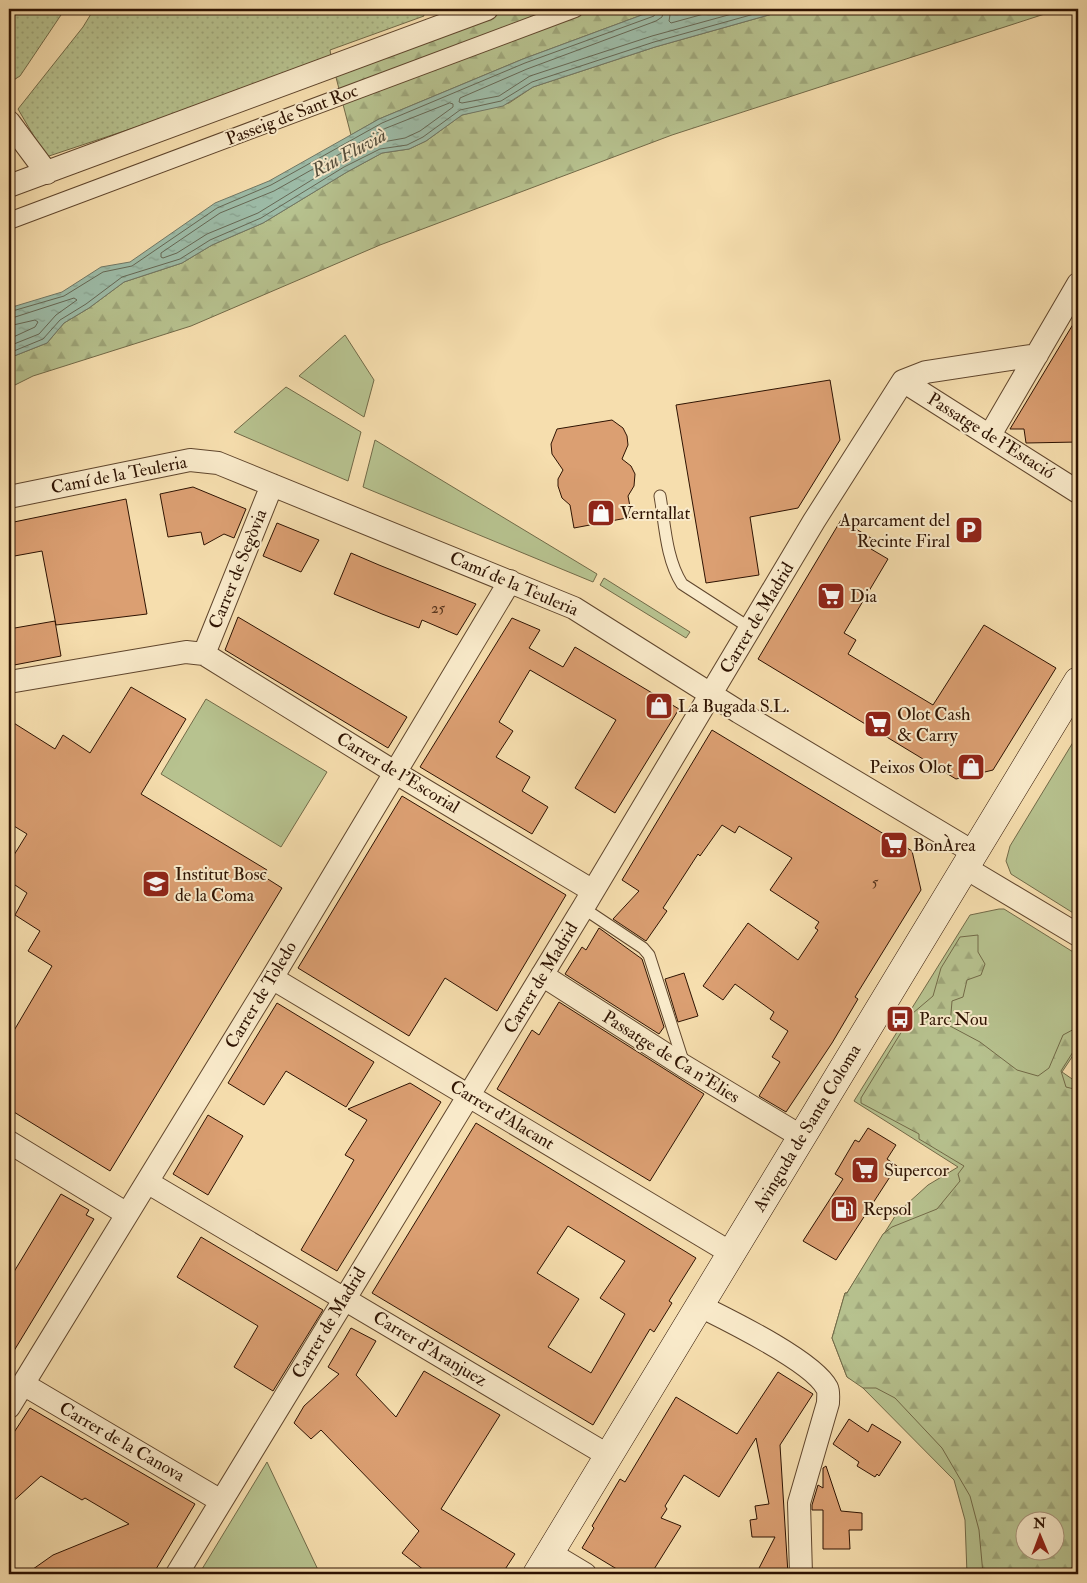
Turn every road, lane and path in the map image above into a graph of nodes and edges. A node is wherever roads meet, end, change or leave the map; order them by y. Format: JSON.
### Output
{"nodes":[{"id":1,"x":487,"y":9,"type":"edge"},
{"id":2,"x":575,"y":9,"type":"edge"},
{"id":3,"x":9,"y":122,"type":"edge"},
{"id":4,"x":47,"y":173,"type":"junction"},
{"id":5,"x":9,"y":186,"type":"edge"},
{"id":6,"x":9,"y":221,"type":"edge"},
{"id":7,"x":1078,"y":284,"type":"edge"},
{"id":8,"x":1037,"y":355,"type":"junction"},
{"id":9,"x":903,"y":381,"type":"junction"},
{"id":10,"x":990,"y":435,"type":"junction"},
{"id":11,"x":272,"y":485,"type":"junction"},
{"id":12,"x":1078,"y":492,"type":"edge"},
{"id":13,"x":660,"y":496,"type":"dead end"},
{"id":14,"x":9,"y":497,"type":"edge"},
{"id":15,"x":510,"y":581,"type":"junction"},
{"id":16,"x":750,"y":628,"type":"junction"},
{"id":17,"x":204,"y":654,"type":"junction"},
{"id":18,"x":1078,"y":681,"type":"edge"},
{"id":19,"x":9,"y":682,"type":"edge"},
{"id":20,"x":711,"y":694,"type":"junction"},
{"id":21,"x":396,"y":773,"type":"junction"},
{"id":22,"x":969,"y":860,"type":"junction"},
{"id":23,"x":588,"y":899,"type":"junction"},
{"id":24,"x":1078,"y":936,"type":"edge"},
{"id":25,"x":542,"y":975,"type":"junction"},
{"id":26,"x":272,"y":978,"type":"junction"},
{"id":27,"x":684,"y":1066,"type":"junction"},
{"id":28,"x":469,"y":1095,"type":"junction"},
{"id":29,"x":802,"y":1137,"type":"junction"},
{"id":30,"x":9,"y":1142,"type":"edge"},
{"id":31,"x":147,"y":1182,"type":"junction"},
{"id":32,"x":127,"y":1214,"type":"junction"},
{"id":33,"x":731,"y":1253,"type":"junction"},
{"id":34,"x":345,"y":1298,"type":"junction"},
{"id":35,"x":700,"y":1306,"type":"junction"},
{"id":36,"x":23,"y":1384,"type":"junction"},
{"id":37,"x":9,"y":1407,"type":"edge"},
{"id":38,"x":609,"y":1456,"type":"junction"},
{"id":39,"x":221,"y":1500,"type":"junction"},
{"id":40,"x":543,"y":1564,"type":"edge"},
{"id":41,"x":178,"y":1574,"type":"edge"},
{"id":42,"x":585,"y":1574,"type":"edge"},
{"id":43,"x":802,"y":1574,"type":"edge"}],
"edges":[{"from":1,"to":4,"type":"street","name":"Passeig de Sant Roc"},
{"from":2,"to":6,"type":"street","name":"Passeig de Sant Roc"},
{"from":3,"to":4,"type":"street"},
{"from":4,"to":5,"type":"street","name":"Passeig de Sant Roc"},
{"from":7,"to":8,"type":"street"},
{"from":8,"to":9,"type":"street"},
{"from":8,"to":10,"type":"street"},
{"from":9,"to":10,"type":"street","name":"Passatge de l'Estació"},
{"from":9,"to":16,"type":"street","name":"Carrer de Madrid"},
{"from":10,"to":12,"type":"street","name":"Passatge de l'Estació"},
{"from":11,"to":14,"type":"street","name":"Camí de la Teuleria"},
{"from":11,"to":15,"type":"street","name":"Camí de la Teuleria"},
{"from":11,"to":17,"type":"street","name":"Carrer de Segòvia"},
{"from":13,"to":16,"type":"lane"},
{"from":15,"to":20,"type":"street","name":"Camí de la Teuleria"},
{"from":15,"to":21,"type":"street","name":"Carrer de Toledo"},
{"from":16,"to":20,"type":"street","name":"Carrer de Madrid"},
{"from":17,"to":19,"type":"street"},
{"from":17,"to":21,"type":"street","name":"Carrer de l'Escorial"},
{"from":18,"to":22,"type":"main road","name":"Avinguda de Santa Coloma"},
{"from":20,"to":22,"type":"street","name":"Camí de la Teuleria"},
{"from":20,"to":23,"type":"street","name":"Carrer de Madrid"},
{"from":21,"to":23,"type":"street","name":"Carrer de l'Escorial"},
{"from":21,"to":26,"type":"street","name":"Carrer de Toledo"},
{"from":22,"to":24,"type":"street","name":"Camí de la Teuleria"},
{"from":22,"to":29,"type":"main road","name":"Avinguda de Santa Coloma"},
{"from":23,"to":25,"type":"street","name":"Carrer de Madrid"},
{"from":23,"to":27,"type":"lane"},
{"from":25,"to":27,"type":"street","name":"Passatge de Ca n'Elies"},
{"from":25,"to":28,"type":"street","name":"Carrer de Madrid"},
{"from":26,"to":28,"type":"street","name":"Carrer d'Alacant"},
{"from":26,"to":31,"type":"street","name":"Carrer de Toledo"},
{"from":27,"to":29,"type":"street","name":"Passatge de Ca n'Elies"},
{"from":28,"to":33,"type":"street","name":"Carrer d'Alacant"},
{"from":28,"to":34,"type":"street","name":"Carrer de Madrid"},
{"from":29,"to":33,"type":"main road","name":"Avinguda de Santa Coloma"},
{"from":30,"to":32,"type":"street"},
{"from":31,"to":32,"type":"street","name":"Carrer de Toledo"},
{"from":31,"to":34,"type":"street","name":"Carrer d'Aranjuez"},
{"from":32,"to":36,"type":"street","name":"Carrer de Toledo"},
{"from":33,"to":35,"type":"main road","name":"Avinguda de Santa Coloma"},
{"from":34,"to":38,"type":"street","name":"Carrer d'Aranjuez"},
{"from":34,"to":39,"type":"street","name":"Carrer de Madrid"},
{"from":35,"to":38,"type":"main road","name":"Avinguda de Santa Coloma"},
{"from":35,"to":43,"type":"street"},
{"from":36,"to":37,"type":"street","name":"Carrer de Toledo"},
{"from":36,"to":39,"type":"street","name":"Carrer de la Canova"},
{"from":38,"to":40,"type":"main road","name":"Avinguda de Santa Coloma"},
{"from":39,"to":41,"type":"street","name":"Carrer de Madrid"},
{"from":40,"to":42,"type":"street"}]}
